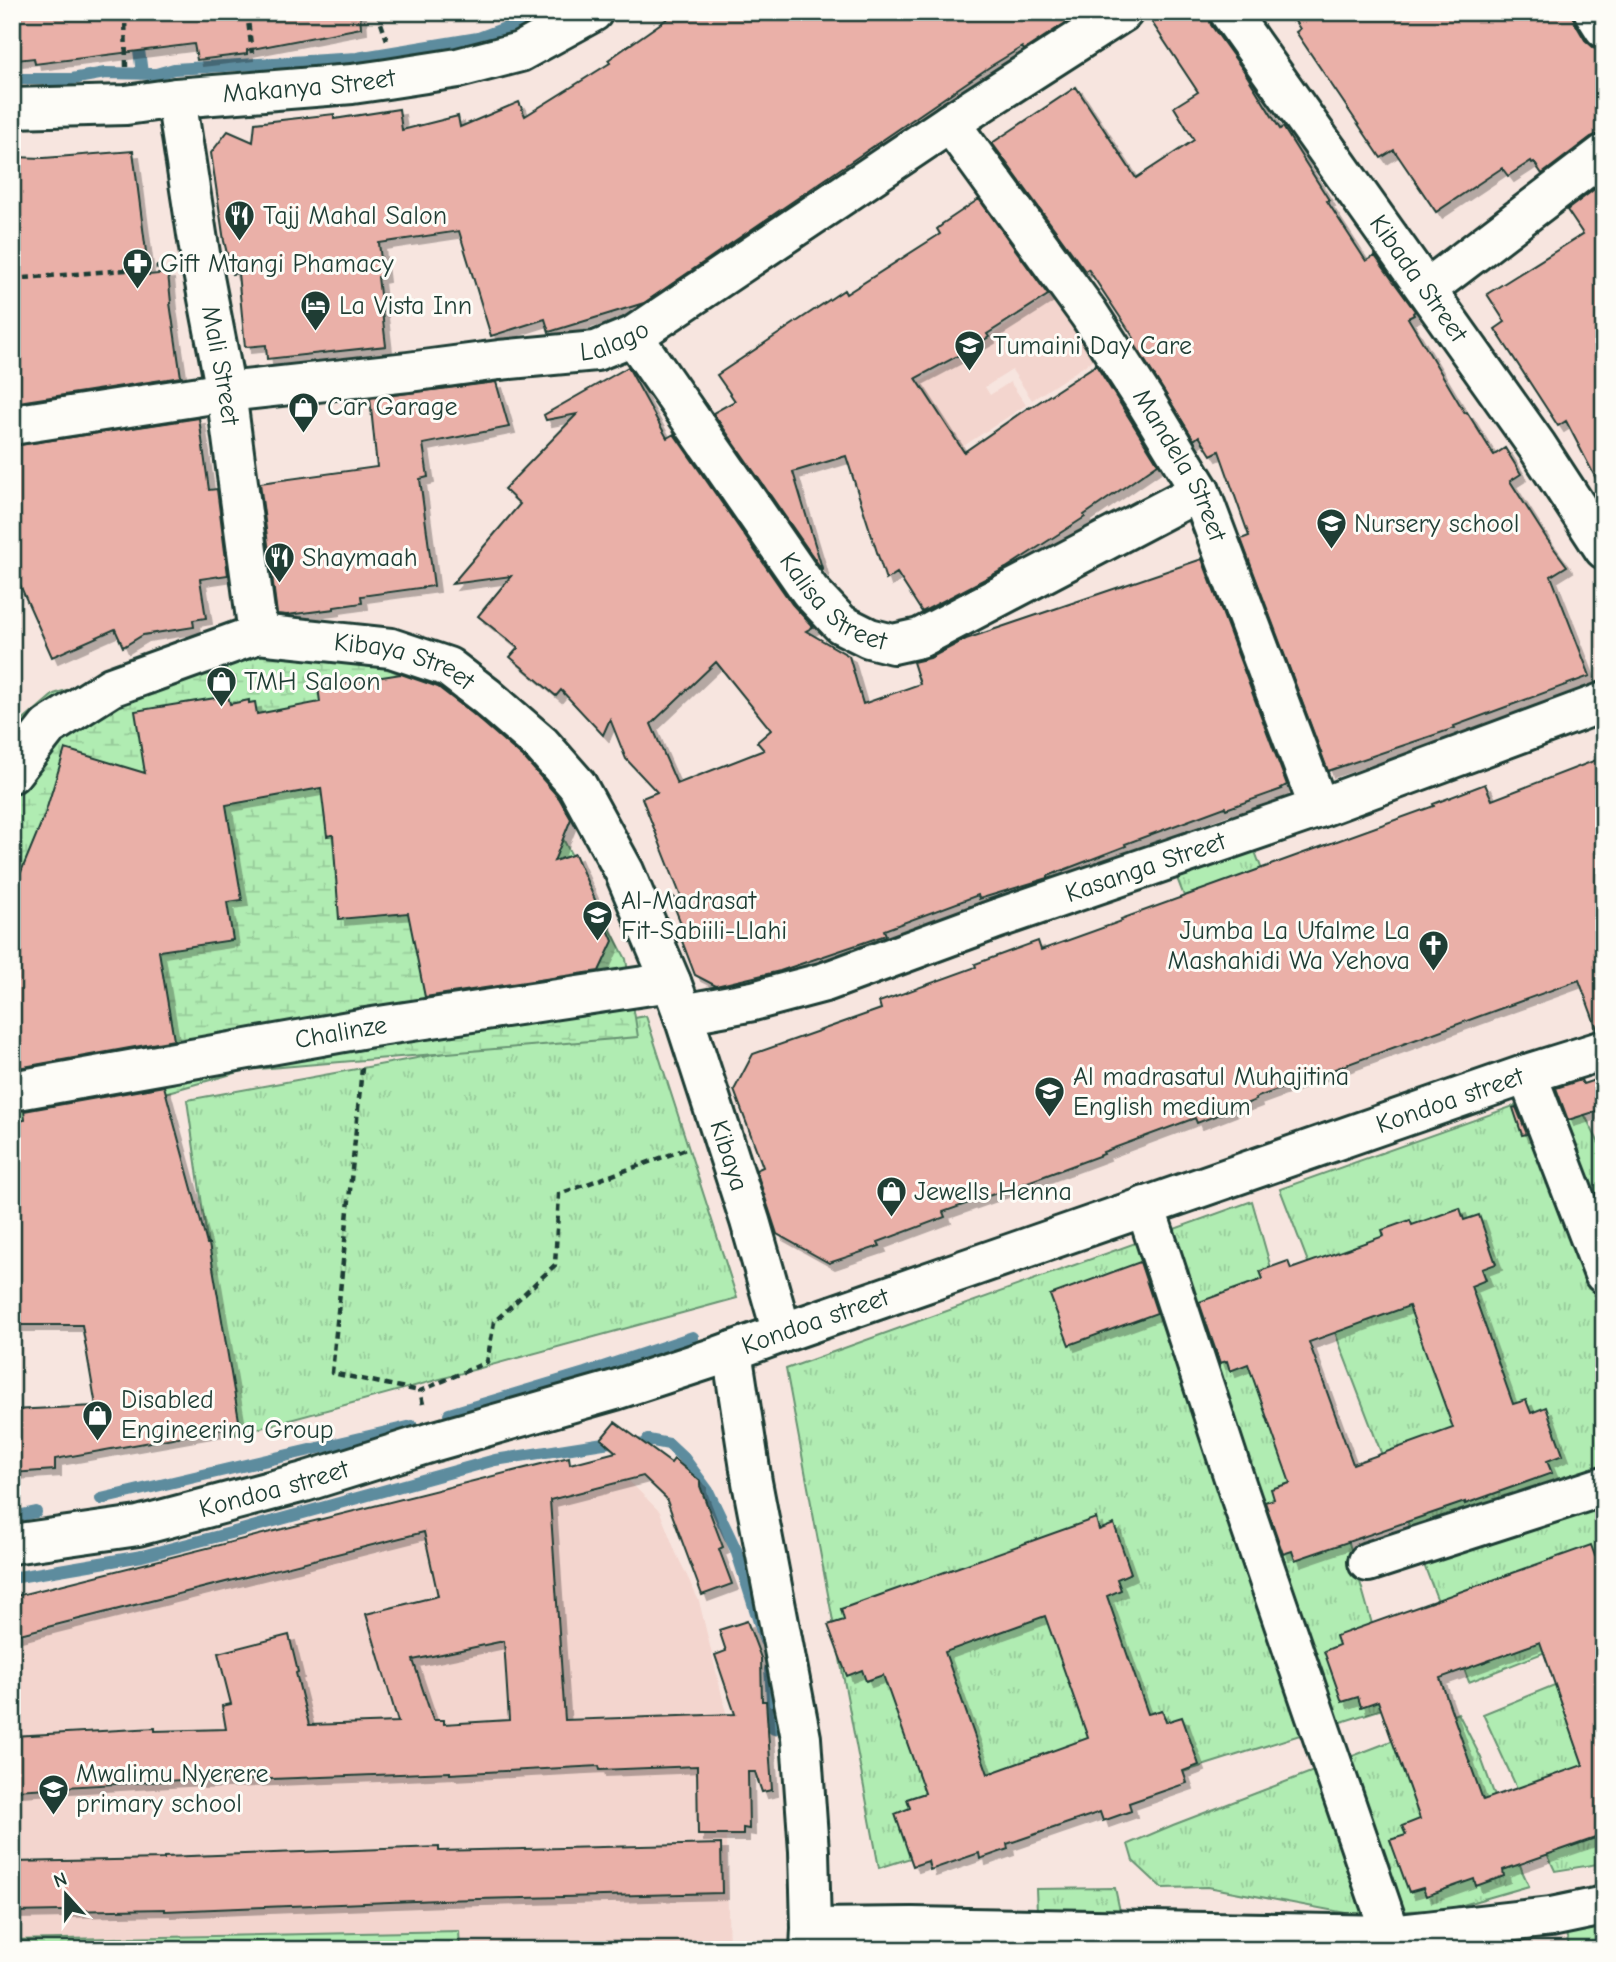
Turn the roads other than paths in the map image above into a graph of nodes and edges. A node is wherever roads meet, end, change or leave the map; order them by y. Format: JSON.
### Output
{"nodes":[{"id":1,"x":593,"y":12,"type":"edge"},
{"id":2,"x":1123,"y":12,"type":"edge"},
{"id":3,"x":1229,"y":12,"type":"edge"},
{"id":4,"x":1594,"y":12,"type":"edge"},
{"id":5,"x":1604,"y":28,"type":"edge"},
{"id":6,"x":176,"y":98,"type":"junction"},
{"id":7,"x":12,"y":108,"type":"edge"},
{"id":8,"x":950,"y":123,"type":"junction"},
{"id":9,"x":1604,"y":154,"type":"edge"},
{"id":10,"x":1427,"y":289,"type":"junction"},
{"id":11,"x":633,"y":336,"type":"junction"},
{"id":12,"x":226,"y":393,"type":"junction"},
{"id":13,"x":12,"y":425,"type":"edge"},
{"id":14,"x":1200,"y":491,"type":"junction"},
{"id":15,"x":1604,"y":549,"type":"edge"},
{"id":16,"x":258,"y":634,"type":"junction"},
{"id":17,"x":1604,"y":702,"type":"edge"},
{"id":18,"x":12,"y":773,"type":"edge"},
{"id":19,"x":1319,"y":808,"type":"junction"},
{"id":20,"x":677,"y":998,"type":"junction"},
{"id":21,"x":1604,"y":1050,"type":"edge"},
{"id":22,"x":1527,"y":1074,"type":"junction"},
{"id":23,"x":12,"y":1091,"type":"edge"},
{"id":24,"x":1145,"y":1206,"type":"junction"},
{"id":25,"x":1604,"y":1274,"type":"edge"},
{"id":26,"x":782,"y":1333,"type":"junction"},
{"id":27,"x":732,"y":1351,"type":"junction"},
{"id":28,"x":1604,"y":1486,"type":"edge"},
{"id":29,"x":12,"y":1544,"type":"edge"},
{"id":30,"x":1368,"y":1562,"type":"dead end"},
{"id":31,"x":1604,"y":1906,"type":"edge"},
{"id":32,"x":1391,"y":1935,"type":"junction"},
{"id":33,"x":811,"y":1939,"type":"edge"}],
"edges":[{"from":1,"to":6,"type":"street","name":"Makanya Street"},
{"from":2,"to":8,"type":"street","name":"Lalago"},
{"from":3,"to":10,"type":"street","name":"Kibada Street"},
{"from":4,"to":5,"type":"street"},
{"from":6,"to":7,"type":"street","name":"Makanya Street"},
{"from":6,"to":12,"type":"street","name":"Mali Street"},
{"from":8,"to":11,"type":"street","name":"Lalago"},
{"from":8,"to":14,"type":"street","name":"Mandela Street"},
{"from":9,"to":10,"type":"street"},
{"from":10,"to":15,"type":"street","name":"Kibada Street"},
{"from":11,"to":12,"type":"street","name":"Lalago"},
{"from":11,"to":14,"type":"street","name":"Kalisa Street"},
{"from":12,"to":13,"type":"street","name":"Lalago"},
{"from":12,"to":16,"type":"street","name":"Mali Street"},
{"from":14,"to":19,"type":"street","name":"Mandela Street"},
{"from":16,"to":18,"type":"street","name":"Kibaya Street"},
{"from":16,"to":20,"type":"street","name":"Kibaya Street"},
{"from":17,"to":19,"type":"street","name":"Kasanga Street"},
{"from":19,"to":20,"type":"street","name":"Kasanga Street"},
{"from":20,"to":23,"type":"street","name":"Chalinze"},
{"from":20,"to":26,"type":"street","name":"Kibaya"},
{"from":21,"to":22,"type":"street","name":"Kondoa street"},
{"from":22,"to":24,"type":"street","name":"Kondoa street"},
{"from":22,"to":25,"type":"street"},
{"from":24,"to":26,"type":"street","name":"Kondoa street"},
{"from":24,"to":32,"type":"street"},
{"from":26,"to":27,"type":"street","name":"Kondoa street"},
{"from":27,"to":29,"type":"street","name":"Kondoa street"},
{"from":27,"to":33,"type":"street"},
{"from":28,"to":30,"type":"street"},
{"from":31,"to":32,"type":"street"},
{"from":32,"to":33,"type":"street"}]}
